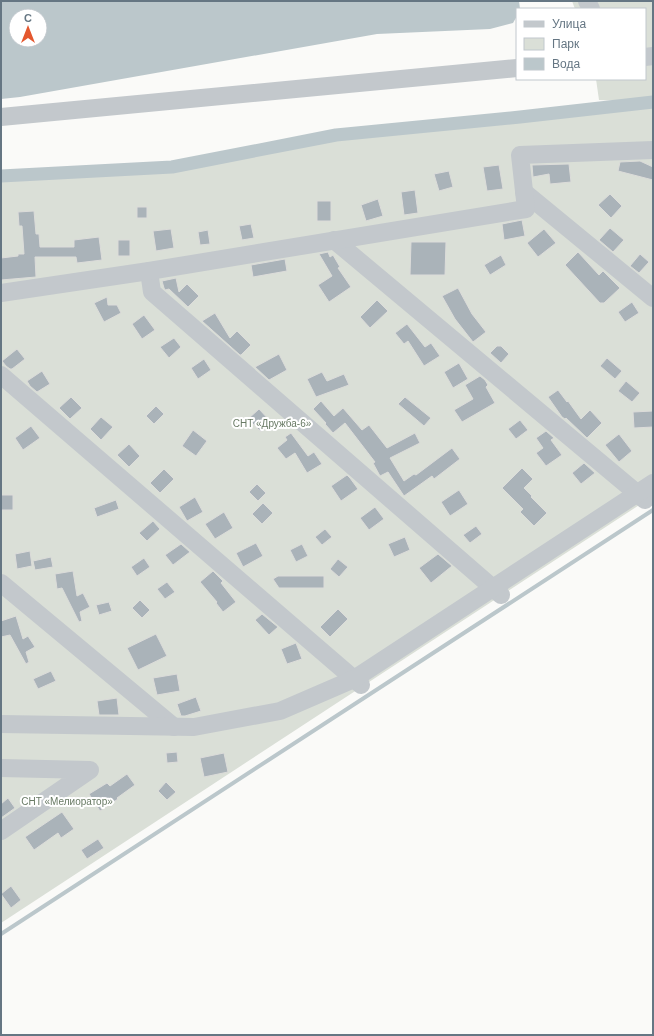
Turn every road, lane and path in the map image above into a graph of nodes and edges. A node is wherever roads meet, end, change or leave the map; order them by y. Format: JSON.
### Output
{"nodes":[{"id":1,"x":516,"y":68,"type":"edge"},
{"id":2,"x":1,"y":117,"type":"edge"},
{"id":3,"x":653,"y":150,"type":"edge"},
{"id":4,"x":524,"y":192,"type":"junction"},
{"id":5,"x":334,"y":240,"type":"junction"},
{"id":6,"x":149,"y":271,"type":"junction"},
{"id":7,"x":1,"y":293,"type":"edge"},
{"id":8,"x":653,"y":298,"type":"edge"},
{"id":9,"x":1,"y":375,"type":"edge"},
{"id":10,"x":653,"y":483,"type":"edge"},
{"id":11,"x":645,"y":497,"type":"edge"},
{"id":12,"x":1,"y":583,"type":"edge"},
{"id":13,"x":497,"y":591,"type":"junction"},
{"id":14,"x":358,"y":682,"type":"junction"},
{"id":15,"x":1,"y":724,"type":"edge"},
{"id":16,"x":174,"y":727,"type":"junction"},
{"id":17,"x":1,"y":734,"type":"edge"},
{"id":18,"x":1,"y":768,"type":"edge"},
{"id":19,"x":1,"y":831,"type":"edge"}],
"edges":[{"from":1,"to":2,"type":"street"},
{"from":3,"to":4,"type":"street"},
{"from":4,"to":5,"type":"street"},
{"from":4,"to":8,"type":"street"},
{"from":5,"to":6,"type":"street"},
{"from":5,"to":11,"type":"street"},
{"from":6,"to":7,"type":"street"},
{"from":6,"to":13,"type":"street"},
{"from":9,"to":14,"type":"street"},
{"from":10,"to":11,"type":"street"},
{"from":11,"to":13,"type":"street"},
{"from":12,"to":16,"type":"street"},
{"from":13,"to":14,"type":"street"},
{"from":14,"to":16,"type":"street"},
{"from":14,"to":17,"type":"street"},
{"from":15,"to":16,"type":"street"},
{"from":18,"to":19,"type":"street"}]}
